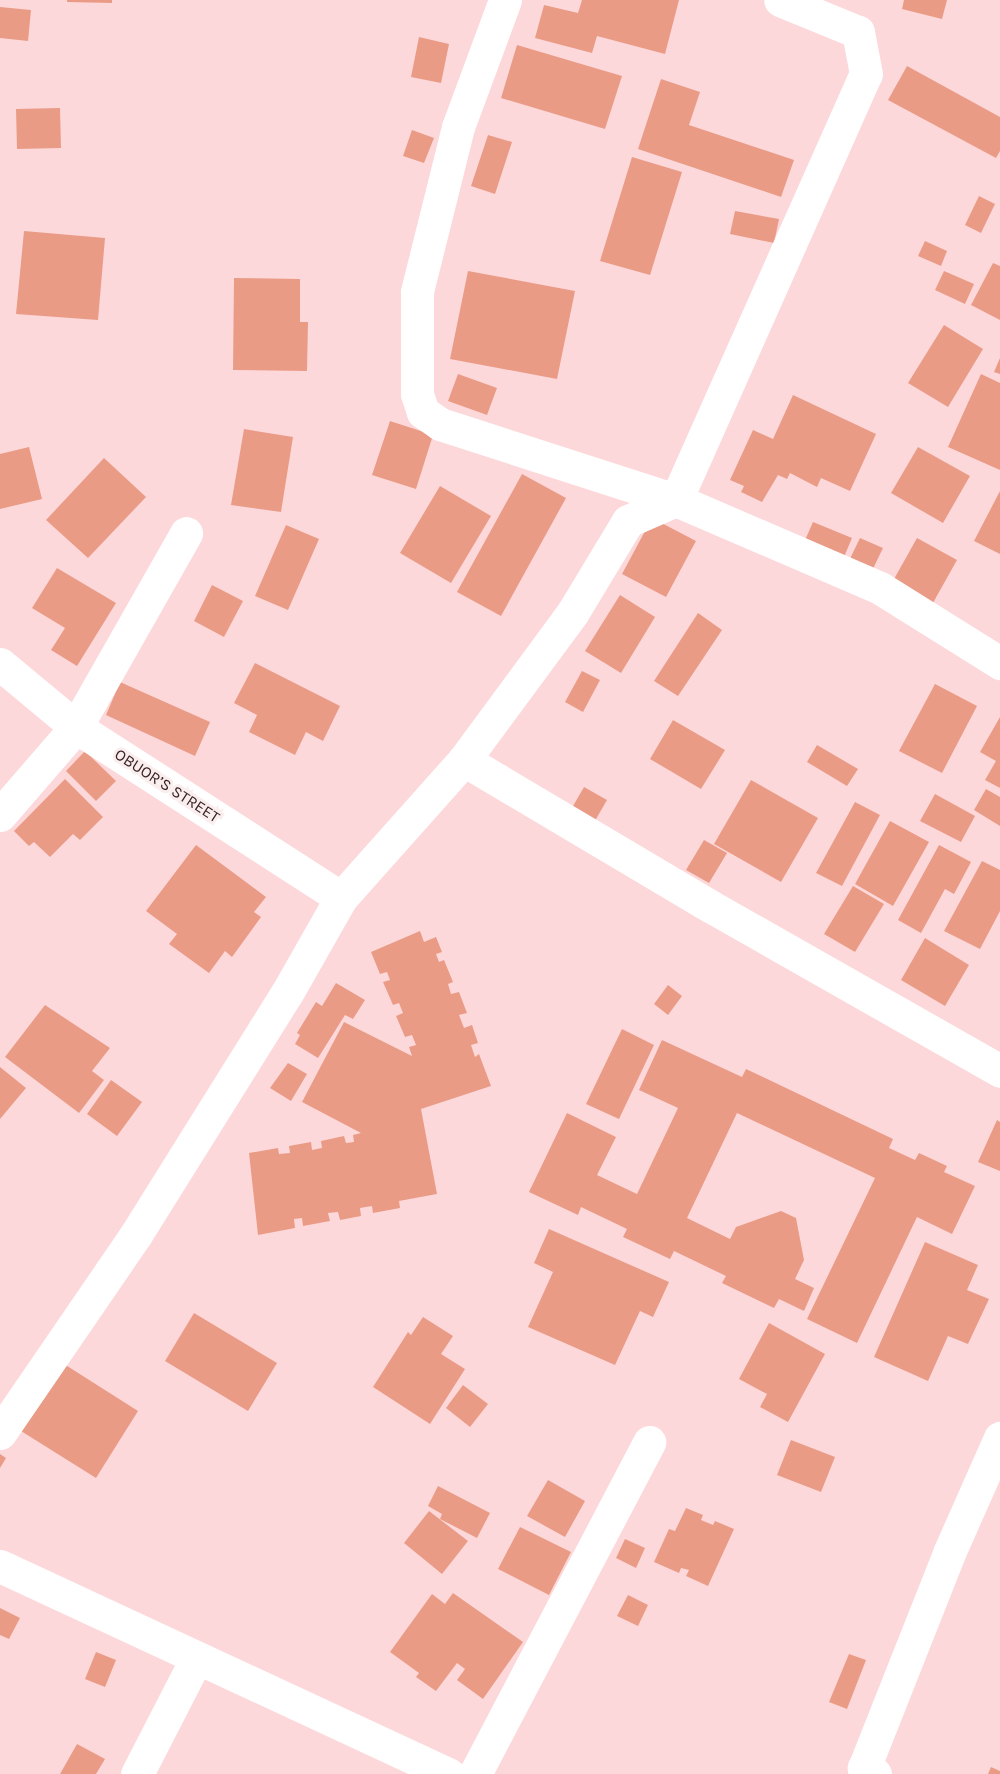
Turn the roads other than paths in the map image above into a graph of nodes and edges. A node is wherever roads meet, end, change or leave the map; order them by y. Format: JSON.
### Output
{"nodes":[{"id":1,"x":505,"y":0,"type":"edge"},
{"id":2,"x":780,"y":0,"type":"edge"},
{"id":3,"x":676,"y":500,"type":"junction"},
{"id":4,"x":186,"y":533,"type":"dead end"},
{"id":5,"x":1000,"y":663,"type":"edge"},
{"id":6,"x":0,"y":664,"type":"edge"},
{"id":7,"x":76,"y":727,"type":"junction"},
{"id":8,"x":464,"y":760,"type":"junction"},
{"id":9,"x":0,"y":815,"type":"edge"},
{"id":10,"x":341,"y":898,"type":"junction"},
{"id":11,"x":1000,"y":1071,"type":"edge"},
{"id":12,"x":0,"y":1433,"type":"edge"},
{"id":13,"x":1000,"y":1438,"type":"edge"},
{"id":14,"x":649,"y":1442,"type":"dead end"},
{"id":15,"x":0,"y":1566,"type":"edge"},
{"id":16,"x":196,"y":1659,"type":"junction"},
{"id":17,"x":867,"y":1772,"type":"edge"},
{"id":18,"x":137,"y":1774,"type":"edge"},
{"id":19,"x":449,"y":1774,"type":"edge"},
{"id":20,"x":475,"y":1774,"type":"edge"}],
"edges":[{"from":1,"to":3,"type":"street"},
{"from":2,"to":3,"type":"street"},
{"from":3,"to":5,"type":"street"},
{"from":3,"to":8,"type":"street"},
{"from":4,"to":7,"type":"street"},
{"from":6,"to":7,"type":"street","name":"OBUOR’S STREET"},
{"from":7,"to":9,"type":"street"},
{"from":7,"to":10,"type":"street","name":"OBUOR’S STREET"},
{"from":8,"to":10,"type":"street"},
{"from":8,"to":11,"type":"street"},
{"from":10,"to":12,"type":"street"},
{"from":13,"to":17,"type":"street"},
{"from":14,"to":20,"type":"street"},
{"from":15,"to":16,"type":"street"},
{"from":16,"to":18,"type":"street"},
{"from":16,"to":19,"type":"street"}]}
